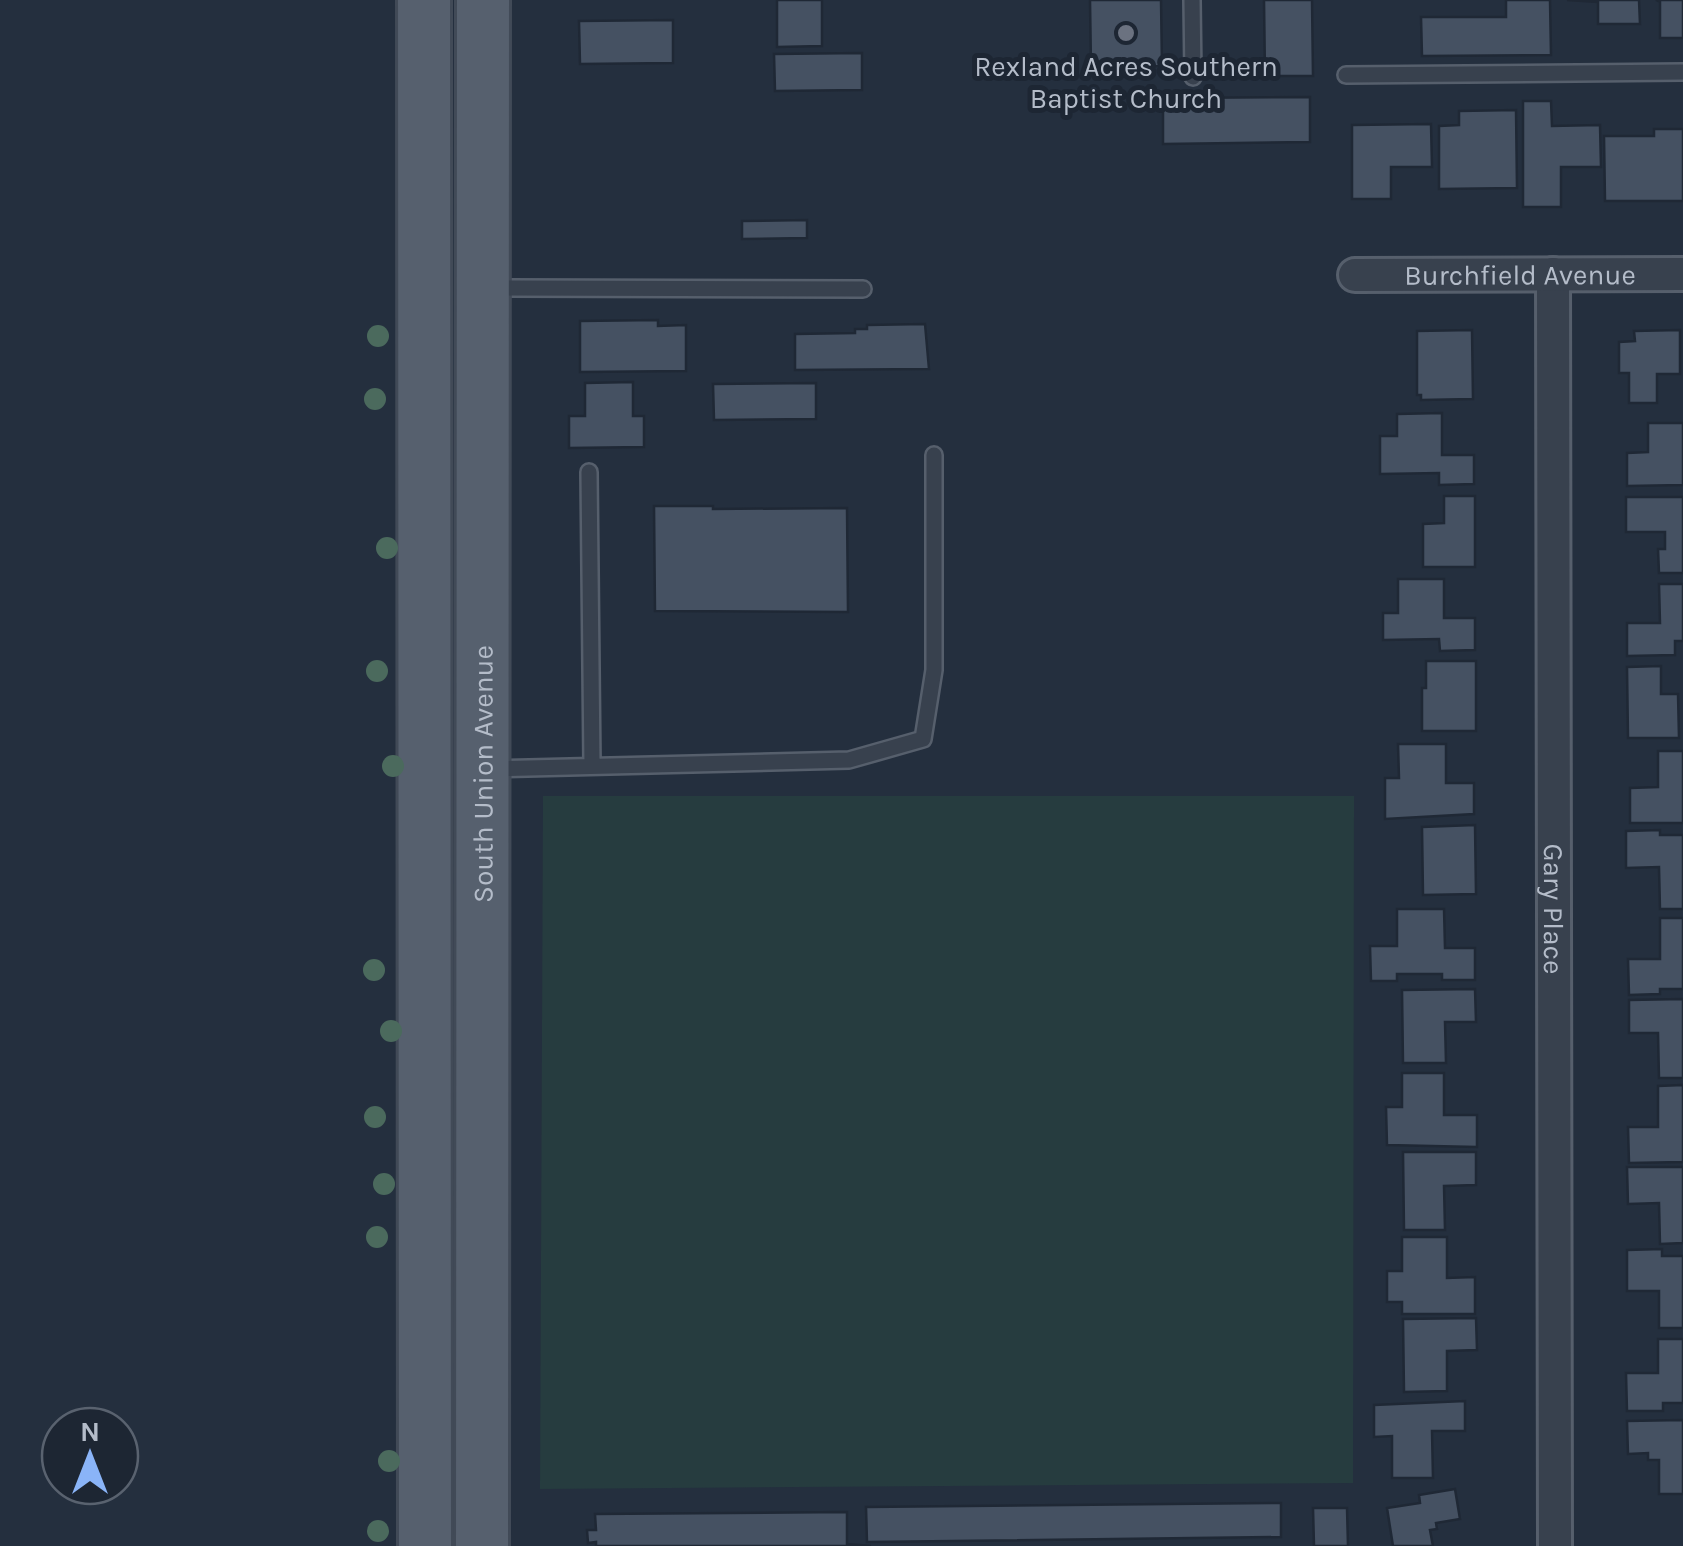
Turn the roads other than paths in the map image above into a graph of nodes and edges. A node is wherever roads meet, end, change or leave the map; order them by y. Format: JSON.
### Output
{"nodes":[{"id":1,"x":424,"y":0,"type":"edge"},
{"id":2,"x":483,"y":0,"type":"edge"},
{"id":3,"x":1192,"y":0,"type":"edge"},
{"id":4,"x":1683,"y":72,"type":"edge"},
{"id":5,"x":1346,"y":75,"type":"dead end"},
{"id":6,"x":1193,"y":77,"type":"dead end"},
{"id":7,"x":1554,"y":274,"type":"junction"},
{"id":8,"x":1683,"y":274,"type":"edge"},
{"id":9,"x":1354,"y":275,"type":"dead end"},
{"id":10,"x":484,"y":288,"type":"junction"},
{"id":11,"x":863,"y":290,"type":"dead end"},
{"id":12,"x":934,"y":456,"type":"dead end"},
{"id":13,"x":589,"y":472,"type":"dead end"},
{"id":14,"x":592,"y":766,"type":"junction"},
{"id":15,"x":483,"y":769,"type":"junction"},
{"id":16,"x":424,"y":1337,"type":"junction"},
{"id":17,"x":425,"y":1546,"type":"edge"},
{"id":18,"x":455,"y":1546,"type":"edge"},
{"id":19,"x":482,"y":1546,"type":"edge"},
{"id":20,"x":1555,"y":1546,"type":"edge"}],
"edges":[{"from":1,"to":16,"type":"main road"},
{"from":2,"to":10,"type":"main road","name":"South Union Avenue"},
{"from":3,"to":6,"type":"lane"},
{"from":4,"to":5,"type":"lane"},
{"from":7,"to":8,"type":"street","name":"Burchfield Avenue"},
{"from":7,"to":9,"type":"street","name":"Burchfield Avenue"},
{"from":7,"to":20,"type":"street","name":"Gary Place"},
{"from":10,"to":11,"type":"lane"},
{"from":10,"to":15,"type":"main road","name":"South Union Avenue"},
{"from":12,"to":14,"type":"lane"},
{"from":13,"to":14,"type":"lane"},
{"from":14,"to":15,"type":"lane"},
{"from":15,"to":19,"type":"main road","name":"South Union Avenue"},
{"from":16,"to":17,"type":"main road"},
{"from":16,"to":18,"type":"main road"}]}
